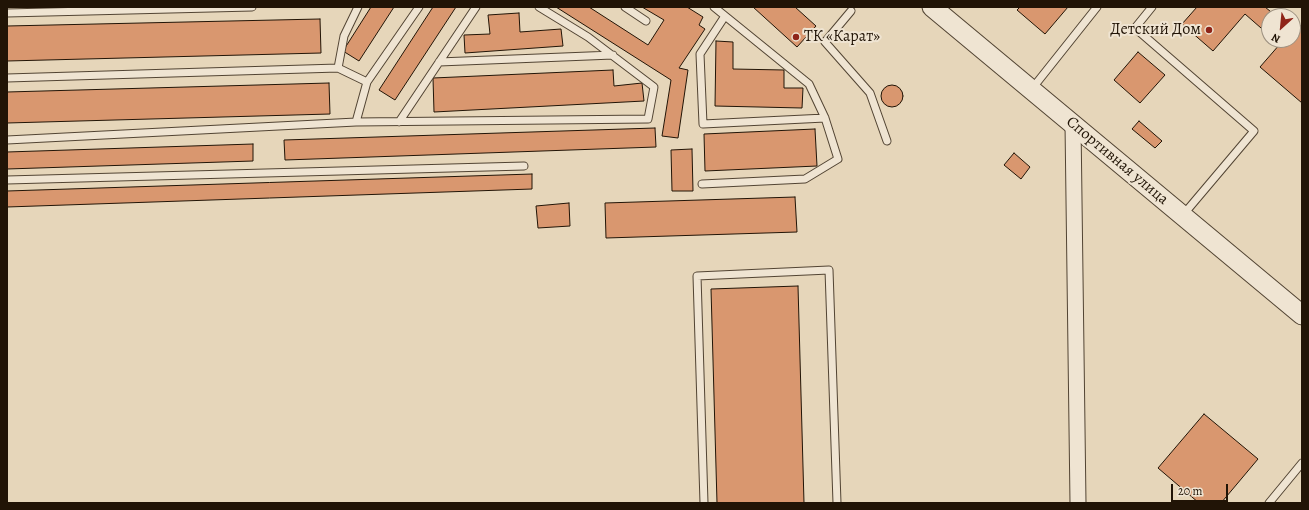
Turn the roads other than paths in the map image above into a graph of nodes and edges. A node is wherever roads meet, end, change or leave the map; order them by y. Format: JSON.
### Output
{"nodes":[{"id":1,"x":252,"y":7,"type":"edge"},
{"id":2,"x":358,"y":7,"type":"edge"},
{"id":3,"x":418,"y":7,"type":"edge"},
{"id":4,"x":476,"y":7,"type":"edge"},
{"id":5,"x":539,"y":7,"type":"edge"},
{"id":6,"x":625,"y":7,"type":"edge"},
{"id":7,"x":714,"y":7,"type":"edge"},
{"id":8,"x":932,"y":7,"type":"edge"},
{"id":9,"x":1097,"y":7,"type":"edge"},
{"id":10,"x":1152,"y":7,"type":"edge"},
{"id":11,"x":850,"y":8,"type":"edge"},
{"id":12,"x":7,"y":12,"type":"edge"},
{"id":13,"x":725,"y":16,"type":"junction"},
{"id":14,"x":646,"y":20,"type":"dead end"},
{"id":15,"x":613,"y":55,"type":"junction"},
{"id":16,"x":439,"y":62,"type":"junction"},
{"id":17,"x":338,"y":68,"type":"junction"},
{"id":18,"x":7,"y":78,"type":"edge"},
{"id":19,"x":367,"y":82,"type":"junction"},
{"id":20,"x":1031,"y":90,"type":"junction"},
{"id":21,"x":825,"y":118,"type":"junction"},
{"id":22,"x":356,"y":122,"type":"junction"},
{"id":23,"x":399,"y":122,"type":"junction"},
{"id":24,"x":1073,"y":124,"type":"junction"},
{"id":25,"x":7,"y":140,"type":"edge"},
{"id":26,"x":887,"y":141,"type":"dead end"},
{"id":27,"x":524,"y":166,"type":"dead end"},
{"id":28,"x":7,"y":180,"type":"edge"},
{"id":29,"x":702,"y":184,"type":"dead end"},
{"id":30,"x":1183,"y":216,"type":"junction"},
{"id":31,"x":1302,"y":315,"type":"edge"},
{"id":32,"x":1302,"y":463,"type":"edge"},
{"id":33,"x":704,"y":503,"type":"edge"},
{"id":34,"x":838,"y":503,"type":"edge"},
{"id":35,"x":1078,"y":503,"type":"edge"},
{"id":36,"x":1269,"y":503,"type":"edge"}],
"edges":[{"from":1,"to":12,"type":"lane"},
{"from":2,"to":17,"type":"lane"},
{"from":3,"to":19,"type":"lane"},
{"from":4,"to":16,"type":"lane"},
{"from":5,"to":15,"type":"lane"},
{"from":6,"to":14,"type":"lane"},
{"from":7,"to":13,"type":"lane"},
{"from":8,"to":20,"type":"street","name":"Спортивная улица"},
{"from":9,"to":20,"type":"lane"},
{"from":10,"to":30,"type":"lane"},
{"from":11,"to":26,"type":"lane"},
{"from":13,"to":21,"type":"lane"},
{"from":13,"to":21,"type":"lane"},
{"from":15,"to":16,"type":"lane"},
{"from":15,"to":23,"type":"lane"},
{"from":16,"to":23,"type":"lane"},
{"from":17,"to":18,"type":"lane"},
{"from":17,"to":19,"type":"lane"},
{"from":19,"to":22,"type":"lane"},
{"from":20,"to":24,"type":"street","name":"Спортивная улица"},
{"from":21,"to":29,"type":"lane"},
{"from":22,"to":23,"type":"lane"},
{"from":22,"to":25,"type":"lane"},
{"from":24,"to":30,"type":"street","name":"Спортивная улица"},
{"from":24,"to":35,"type":"street"},
{"from":27,"to":28,"type":"lane"},
{"from":30,"to":31,"type":"street","name":"Спортивная улица"},
{"from":32,"to":36,"type":"lane"},
{"from":33,"to":34,"type":"lane"}]}
